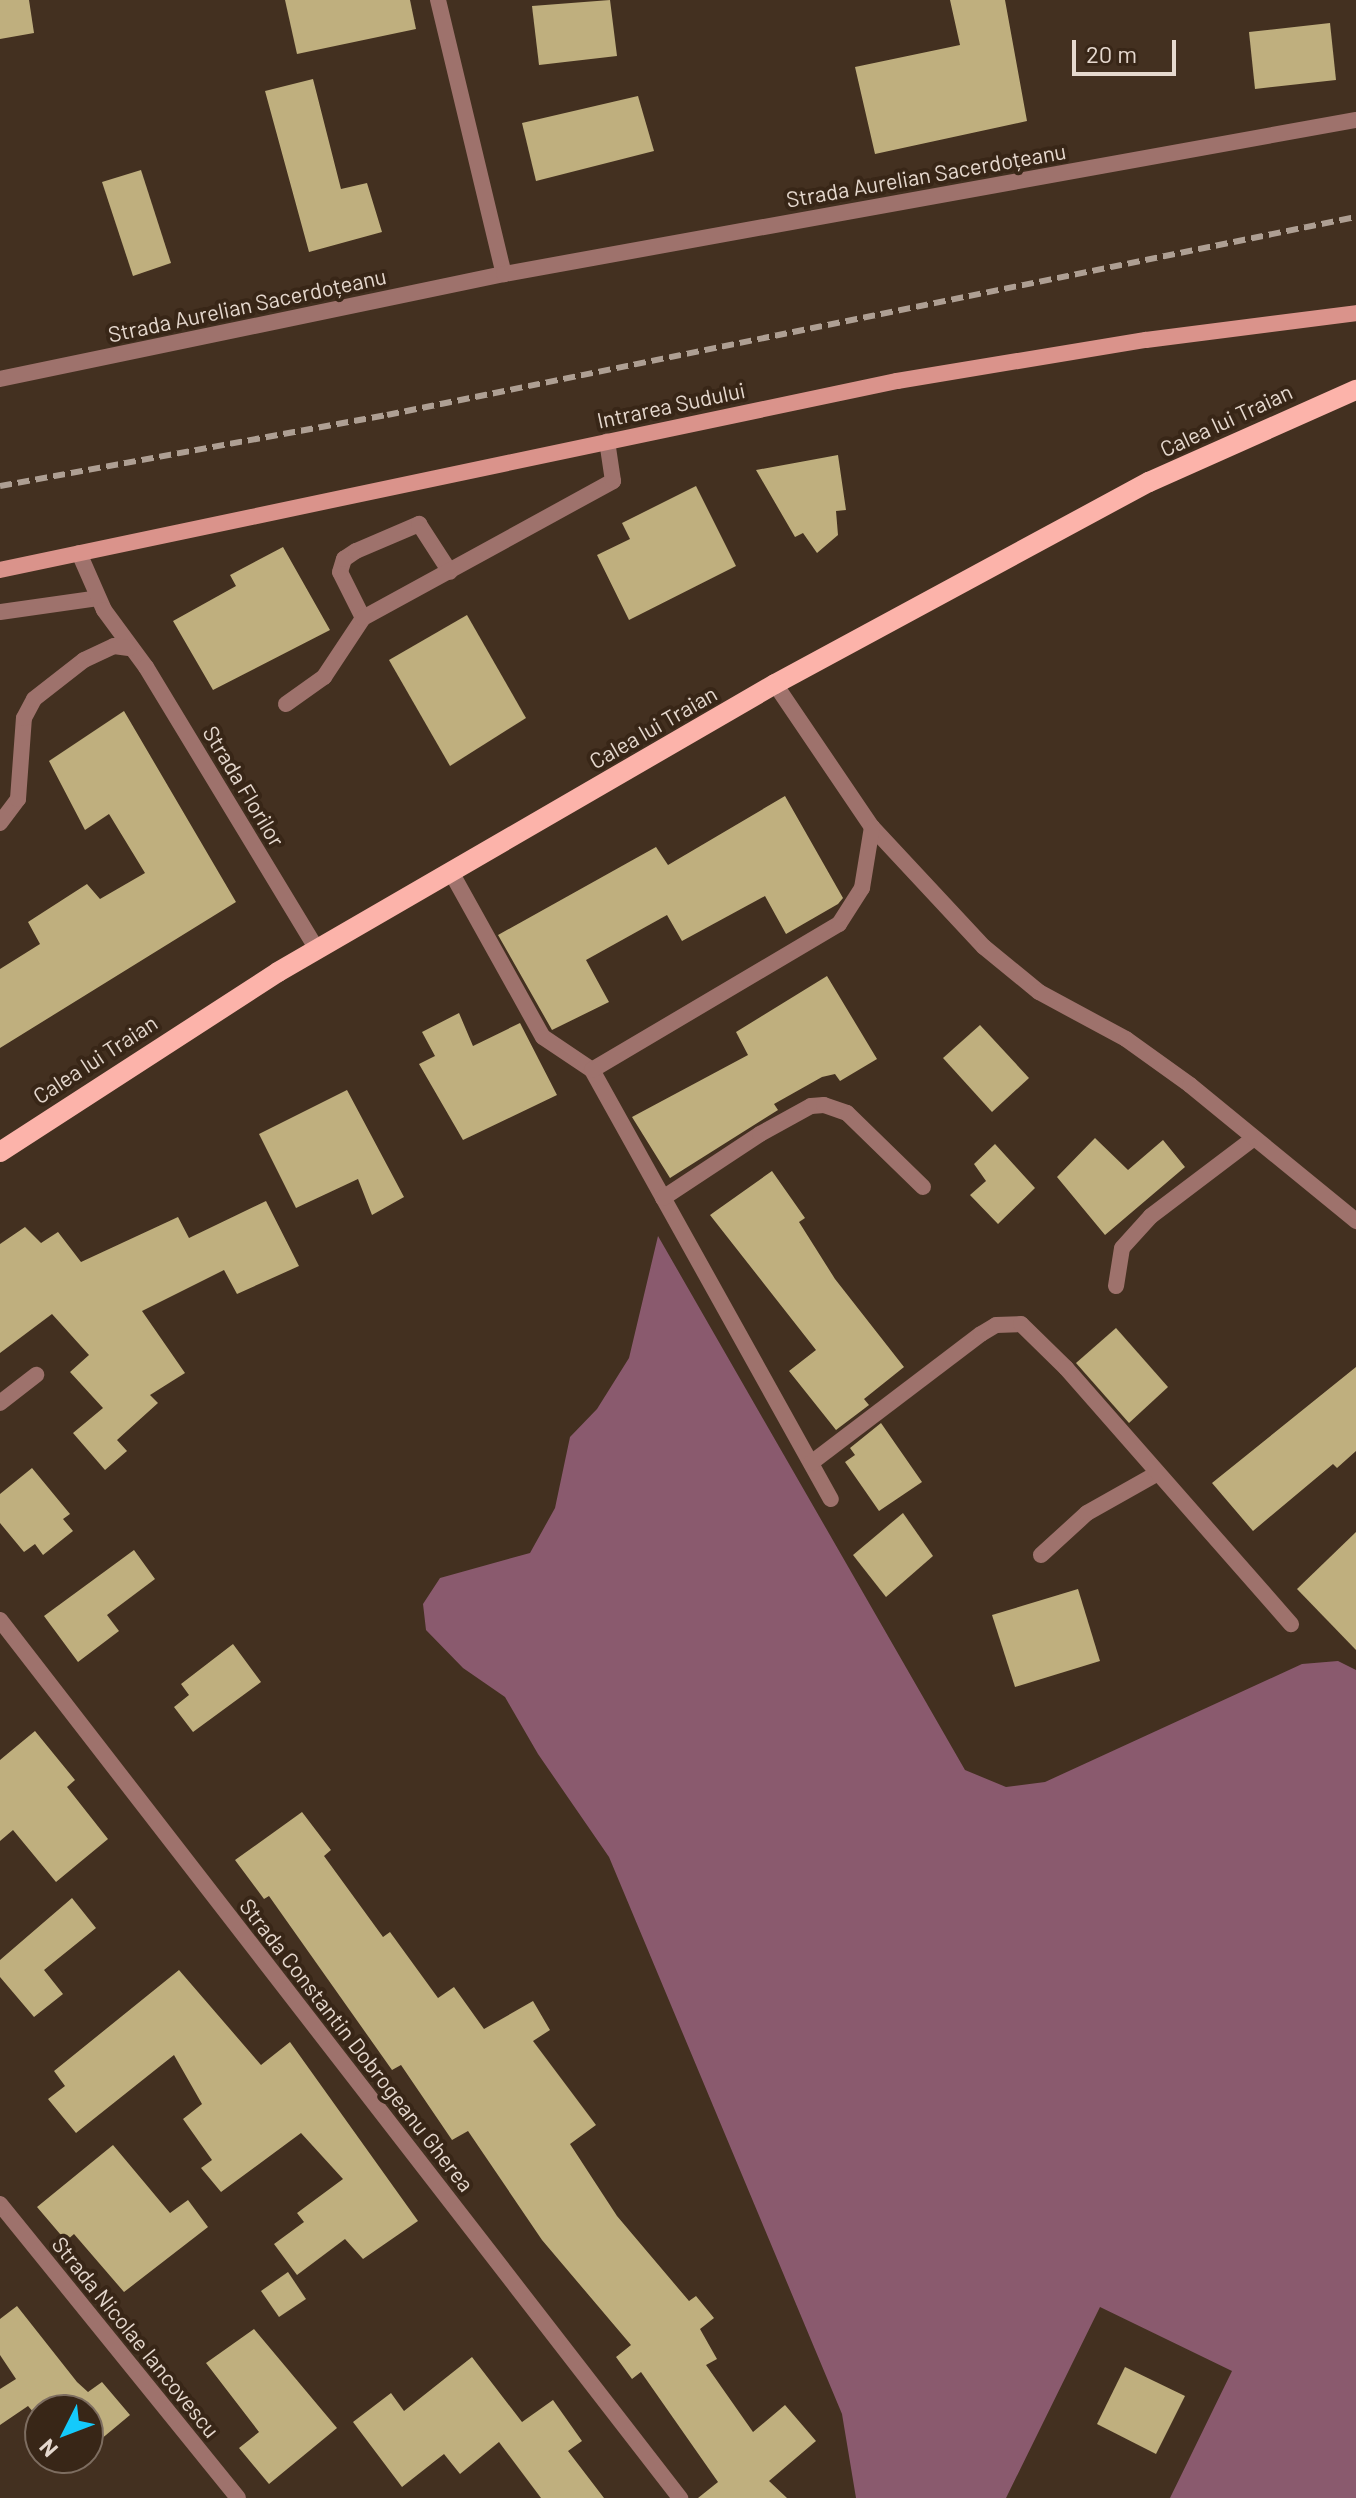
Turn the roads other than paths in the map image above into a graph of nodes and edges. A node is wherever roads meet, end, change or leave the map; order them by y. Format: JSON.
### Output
{"nodes":[{"id":1,"x":438,"y":0,"type":"edge"},
{"id":2,"x":1356,"y":120,"type":"edge"},
{"id":3,"x":504,"y":274,"type":"junction"},
{"id":4,"x":1356,"y":313,"type":"edge"},
{"id":5,"x":0,"y":379,"type":"edge"},
{"id":6,"x":1356,"y":390,"type":"edge"},
{"id":7,"x":607,"y":441,"type":"junction"},
{"id":8,"x":79,"y":553,"type":"junction"},
{"id":9,"x":0,"y":570,"type":"edge"},
{"id":10,"x":450,"y":572,"type":"junction"},
{"id":11,"x":98,"y":598,"type":"junction"},
{"id":12,"x":0,"y":612,"type":"edge"},
{"id":13,"x":363,"y":618,"type":"junction"},
{"id":14,"x":129,"y":648,"type":"junction"},
{"id":15,"x":775,"y":684,"type":"junction"},
{"id":16,"x":286,"y":704,"type":"dead end"},
{"id":17,"x":0,"y":823,"type":"edge"},
{"id":18,"x":872,"y":827,"type":"junction"},
{"id":19,"x":451,"y":872,"type":"junction"},
{"id":20,"x":317,"y":949,"type":"junction"},
{"id":21,"x":592,"y":1070,"type":"junction"},
{"id":22,"x":1254,"y":1138,"type":"junction"},
{"id":23,"x":0,"y":1152,"type":"edge"},
{"id":24,"x":923,"y":1187,"type":"dead end"},
{"id":25,"x":663,"y":1198,"type":"junction"},
{"id":26,"x":1356,"y":1221,"type":"edge"},
{"id":27,"x":1116,"y":1286,"type":"dead end"},
{"id":28,"x":36,"y":1375,"type":"dead end"},
{"id":29,"x":0,"y":1403,"type":"edge"},
{"id":30,"x":811,"y":1463,"type":"junction"},
{"id":31,"x":1158,"y":1473,"type":"junction"},
{"id":32,"x":831,"y":1499,"type":"dead end"},
{"id":33,"x":1041,"y":1555,"type":"dead end"},
{"id":34,"x":0,"y":1620,"type":"edge"},
{"id":35,"x":1291,"y":1624,"type":"dead end"},
{"id":36,"x":0,"y":2204,"type":"edge"},
{"id":37,"x":238,"y":2498,"type":"edge"},
{"id":38,"x":680,"y":2498,"type":"edge"}],
"edges":[{"from":1,"to":3,"type":"street"},
{"from":2,"to":3,"type":"street","name":"Strada Aurelian Sacerdoțeanu"},
{"from":3,"to":5,"type":"street","name":"Strada Aurelian Sacerdoțeanu"},
{"from":4,"to":7,"type":"street","name":"Intrarea Sudului"},
{"from":6,"to":15,"type":"main road","name":"Calea lui Traian"},
{"from":7,"to":8,"type":"street","name":"Intrarea Sudului"},
{"from":7,"to":10,"type":"street"},
{"from":8,"to":9,"type":"street","name":"Intrarea Sudului"},
{"from":8,"to":11,"type":"street","name":"Strada Florilor"},
{"from":10,"to":13,"type":"street"},
{"from":10,"to":13,"type":"street"},
{"from":11,"to":12,"type":"street"},
{"from":11,"to":14,"type":"street","name":"Strada Florilor"},
{"from":13,"to":16,"type":"street"},
{"from":14,"to":17,"type":"street"},
{"from":14,"to":20,"type":"street","name":"Strada Florilor"},
{"from":15,"to":18,"type":"street"},
{"from":15,"to":19,"type":"main road","name":"Calea lui Traian"},
{"from":18,"to":21,"type":"street"},
{"from":18,"to":22,"type":"street"},
{"from":19,"to":20,"type":"main road","name":"Calea lui Traian"},
{"from":19,"to":21,"type":"street"},
{"from":20,"to":23,"type":"main road","name":"Calea lui Traian"},
{"from":21,"to":25,"type":"street"},
{"from":22,"to":26,"type":"street"},
{"from":22,"to":27,"type":"street"},
{"from":24,"to":25,"type":"street"},
{"from":25,"to":30,"type":"street"},
{"from":28,"to":29,"type":"street"},
{"from":30,"to":31,"type":"street"},
{"from":30,"to":32,"type":"street"},
{"from":31,"to":33,"type":"street"},
{"from":31,"to":35,"type":"street"},
{"from":34,"to":38,"type":"street","name":"Strada Constantin Dobrogeanu Gherea"},
{"from":36,"to":37,"type":"street","name":"Strada Nicolae Iancovescu"}]}
